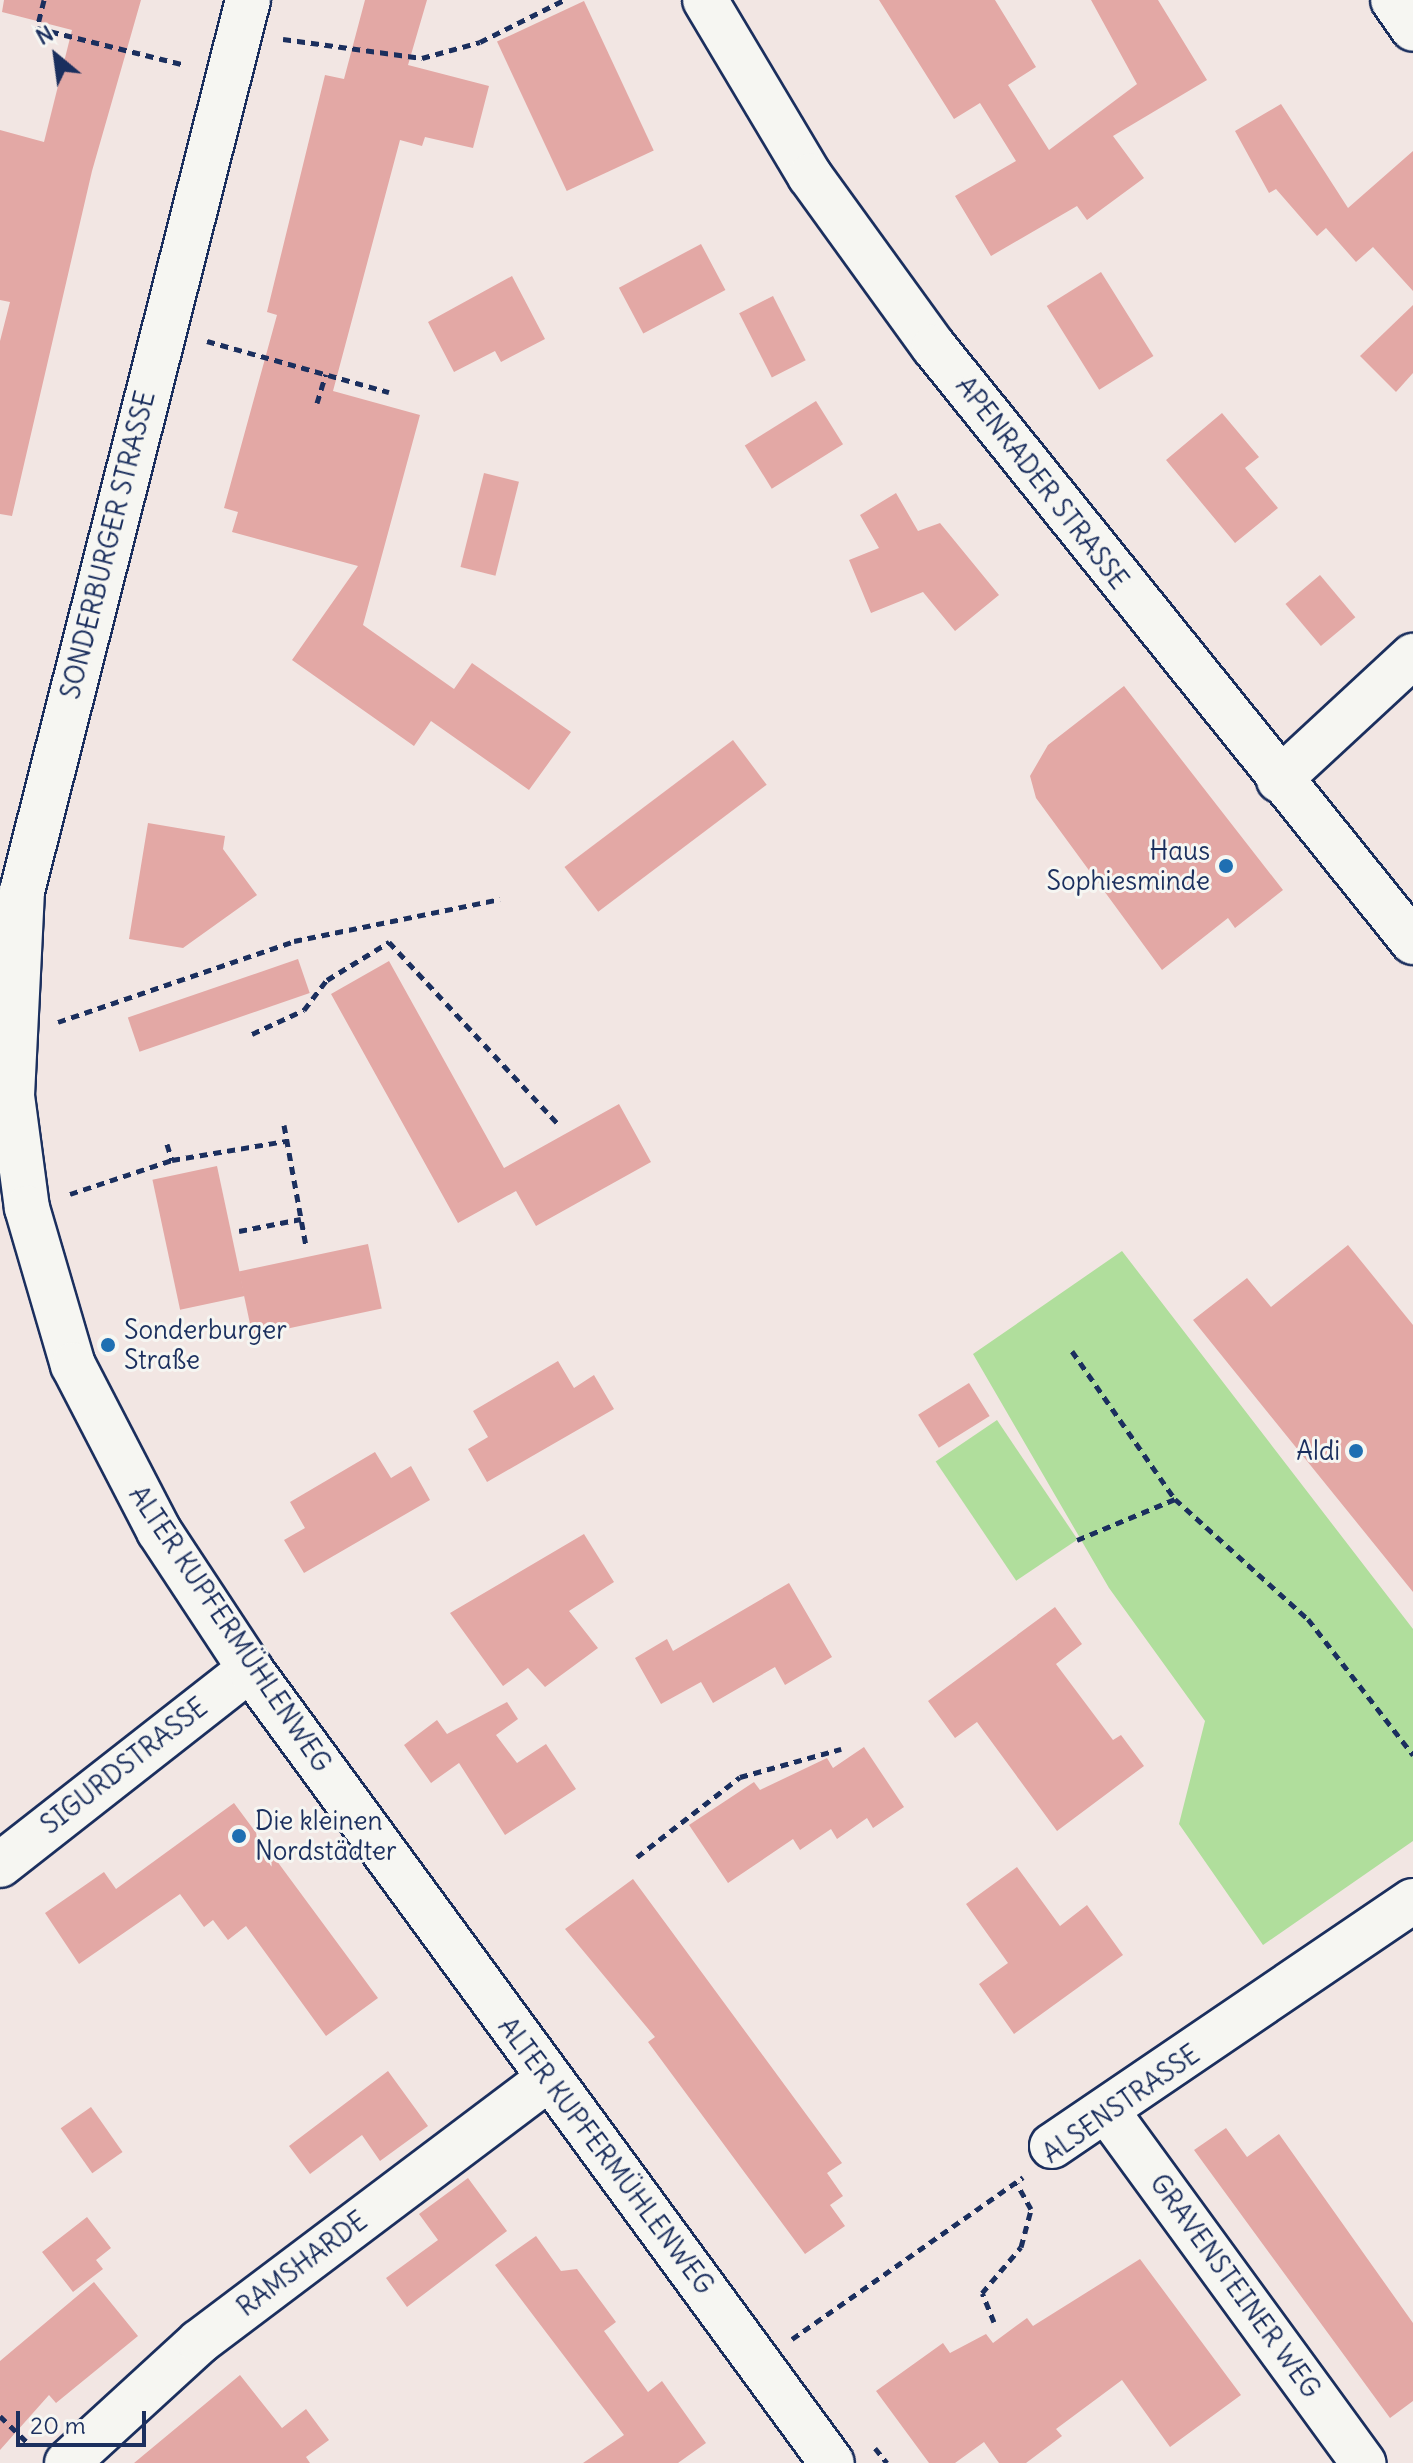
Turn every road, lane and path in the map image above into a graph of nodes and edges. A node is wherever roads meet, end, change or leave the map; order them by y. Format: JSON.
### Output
{"nodes":[{"id":1,"x":44,"y":0,"type":"edge"},
{"id":2,"x":248,"y":0,"type":"edge"},
{"id":3,"x":564,"y":0,"type":"edge"},
{"id":4,"x":705,"y":0,"type":"edge"},
{"id":5,"x":1393,"y":0,"type":"edge"},
{"id":6,"x":1413,"y":29,"type":"edge"},
{"id":7,"x":299,"y":42,"type":"dead end"},
{"id":8,"x":228,"y":77,"type":"junction"},
{"id":9,"x":215,"y":343,"type":"dead end"},
{"id":10,"x":326,"y":374,"type":"junction"},
{"id":11,"x":389,"y":392,"type":"dead end"},
{"id":12,"x":317,"y":403,"type":"dead end"},
{"id":13,"x":1413,"y":656,"type":"edge"},
{"id":14,"x":1279,"y":780,"type":"junction"},
{"id":15,"x":500,"y":899,"type":"dead end"},
{"id":16,"x":1413,"y":942,"type":"edge"},
{"id":17,"x":252,"y":1034,"type":"dead end"},
{"id":18,"x":12,"y":1037,"type":"junction"},
{"id":19,"x":6,"y":1097,"type":"edge"},
{"id":20,"x":284,"y":1125,"type":"dead end"},
{"id":21,"x":559,"y":1125,"type":"dead end"},
{"id":22,"x":286,"y":1141,"type":"junction"},
{"id":23,"x":167,"y":1144,"type":"dead end"},
{"id":24,"x":172,"y":1160,"type":"junction"},
{"id":25,"x":27,"y":1208,"type":"junction"},
{"id":26,"x":301,"y":1219,"type":"junction"},
{"id":27,"x":239,"y":1231,"type":"dead end"},
{"id":28,"x":306,"y":1246,"type":"dead end"},
{"id":29,"x":1072,"y":1351,"type":"dead end"},
{"id":30,"x":1175,"y":1499,"type":"junction"},
{"id":31,"x":1077,"y":1540,"type":"dead end"},
{"id":32,"x":250,"y":1669,"type":"junction"},
{"id":33,"x":841,"y":1749,"type":"dead end"},
{"id":34,"x":1413,"y":1755,"type":"edge"},
{"id":35,"x":637,"y":1857,"type":"dead end"},
{"id":36,"x":0,"y":1865,"type":"edge"},
{"id":37,"x":1413,"y":1901,"type":"edge"},
{"id":38,"x":548,"y":2079,"type":"junction"},
{"id":39,"x":1106,"y":2110,"type":"junction"},
{"id":40,"x":1052,"y":2146,"type":"joint"},
{"id":41,"x":1017,"y":2184,"type":"junction"},
{"id":42,"x":994,"y":2322,"type":"dead end"},
{"id":43,"x":793,"y":2338,"type":"dead end"},
{"id":44,"x":0,"y":2416,"type":"edge"},
{"id":45,"x":53,"y":2458,"type":"edge"},
{"id":46,"x":832,"y":2463,"type":"edge"},
{"id":47,"x":1363,"y":2463,"type":"edge"}],
"edges":[{"from":1,"to":8,"type":"path"},
{"from":2,"to":8,"type":"street","name":"SONDERBURGER STRASSE"},
{"from":3,"to":7,"type":"path"},
{"from":4,"to":14,"type":"street","name":"APENRADER STRASSE"},
{"from":5,"to":6,"type":"street"},
{"from":8,"to":18,"type":"street","name":"SONDERBURGER STRASSE"},
{"from":9,"to":10,"type":"path"},
{"from":10,"to":11,"type":"path"},
{"from":10,"to":12,"type":"path"},
{"from":13,"to":14,"type":"street"},
{"from":14,"to":16,"type":"street","name":"APENRADER STRASSE"},
{"from":15,"to":18,"type":"path"},
{"from":17,"to":21,"type":"path"},
{"from":18,"to":19,"type":"street","name":"SONDERBURGER STRASSE"},
{"from":19,"to":25,"type":"street","name":"ALTER KUPFERMÜHLENWEG"},
{"from":20,"to":22,"type":"path"},
{"from":22,"to":24,"type":"path"},
{"from":22,"to":26,"type":"path"},
{"from":23,"to":24,"type":"path"},
{"from":24,"to":25,"type":"path"},
{"from":25,"to":32,"type":"street","name":"ALTER KUPFERMÜHLENWEG"},
{"from":26,"to":27,"type":"path"},
{"from":26,"to":28,"type":"path"},
{"from":29,"to":30,"type":"path"},
{"from":30,"to":31,"type":"path"},
{"from":30,"to":34,"type":"path"},
{"from":32,"to":36,"type":"street","name":"SIGURDSTRASSE"},
{"from":32,"to":38,"type":"street","name":"ALTER KUPFERMÜHLENWEG"},
{"from":33,"to":35,"type":"path"},
{"from":37,"to":39,"type":"street","name":"ALSENSTRASSE"},
{"from":38,"to":45,"type":"street","name":"RAMSHARDE"},
{"from":38,"to":46,"type":"street","name":"ALTER KUPFERMÜHLENWEG"},
{"from":39,"to":40,"type":"street","name":"ALSENSTRASSE"},
{"from":39,"to":47,"type":"street","name":"GRAVENSTEINER WEG"},
{"from":40,"to":41,"type":"path","name":"ALSENSTRASSE"},
{"from":41,"to":42,"type":"path"},
{"from":41,"to":43,"type":"path","name":"ALSENSTRASSE"},
{"from":44,"to":45,"type":"path"}]}
